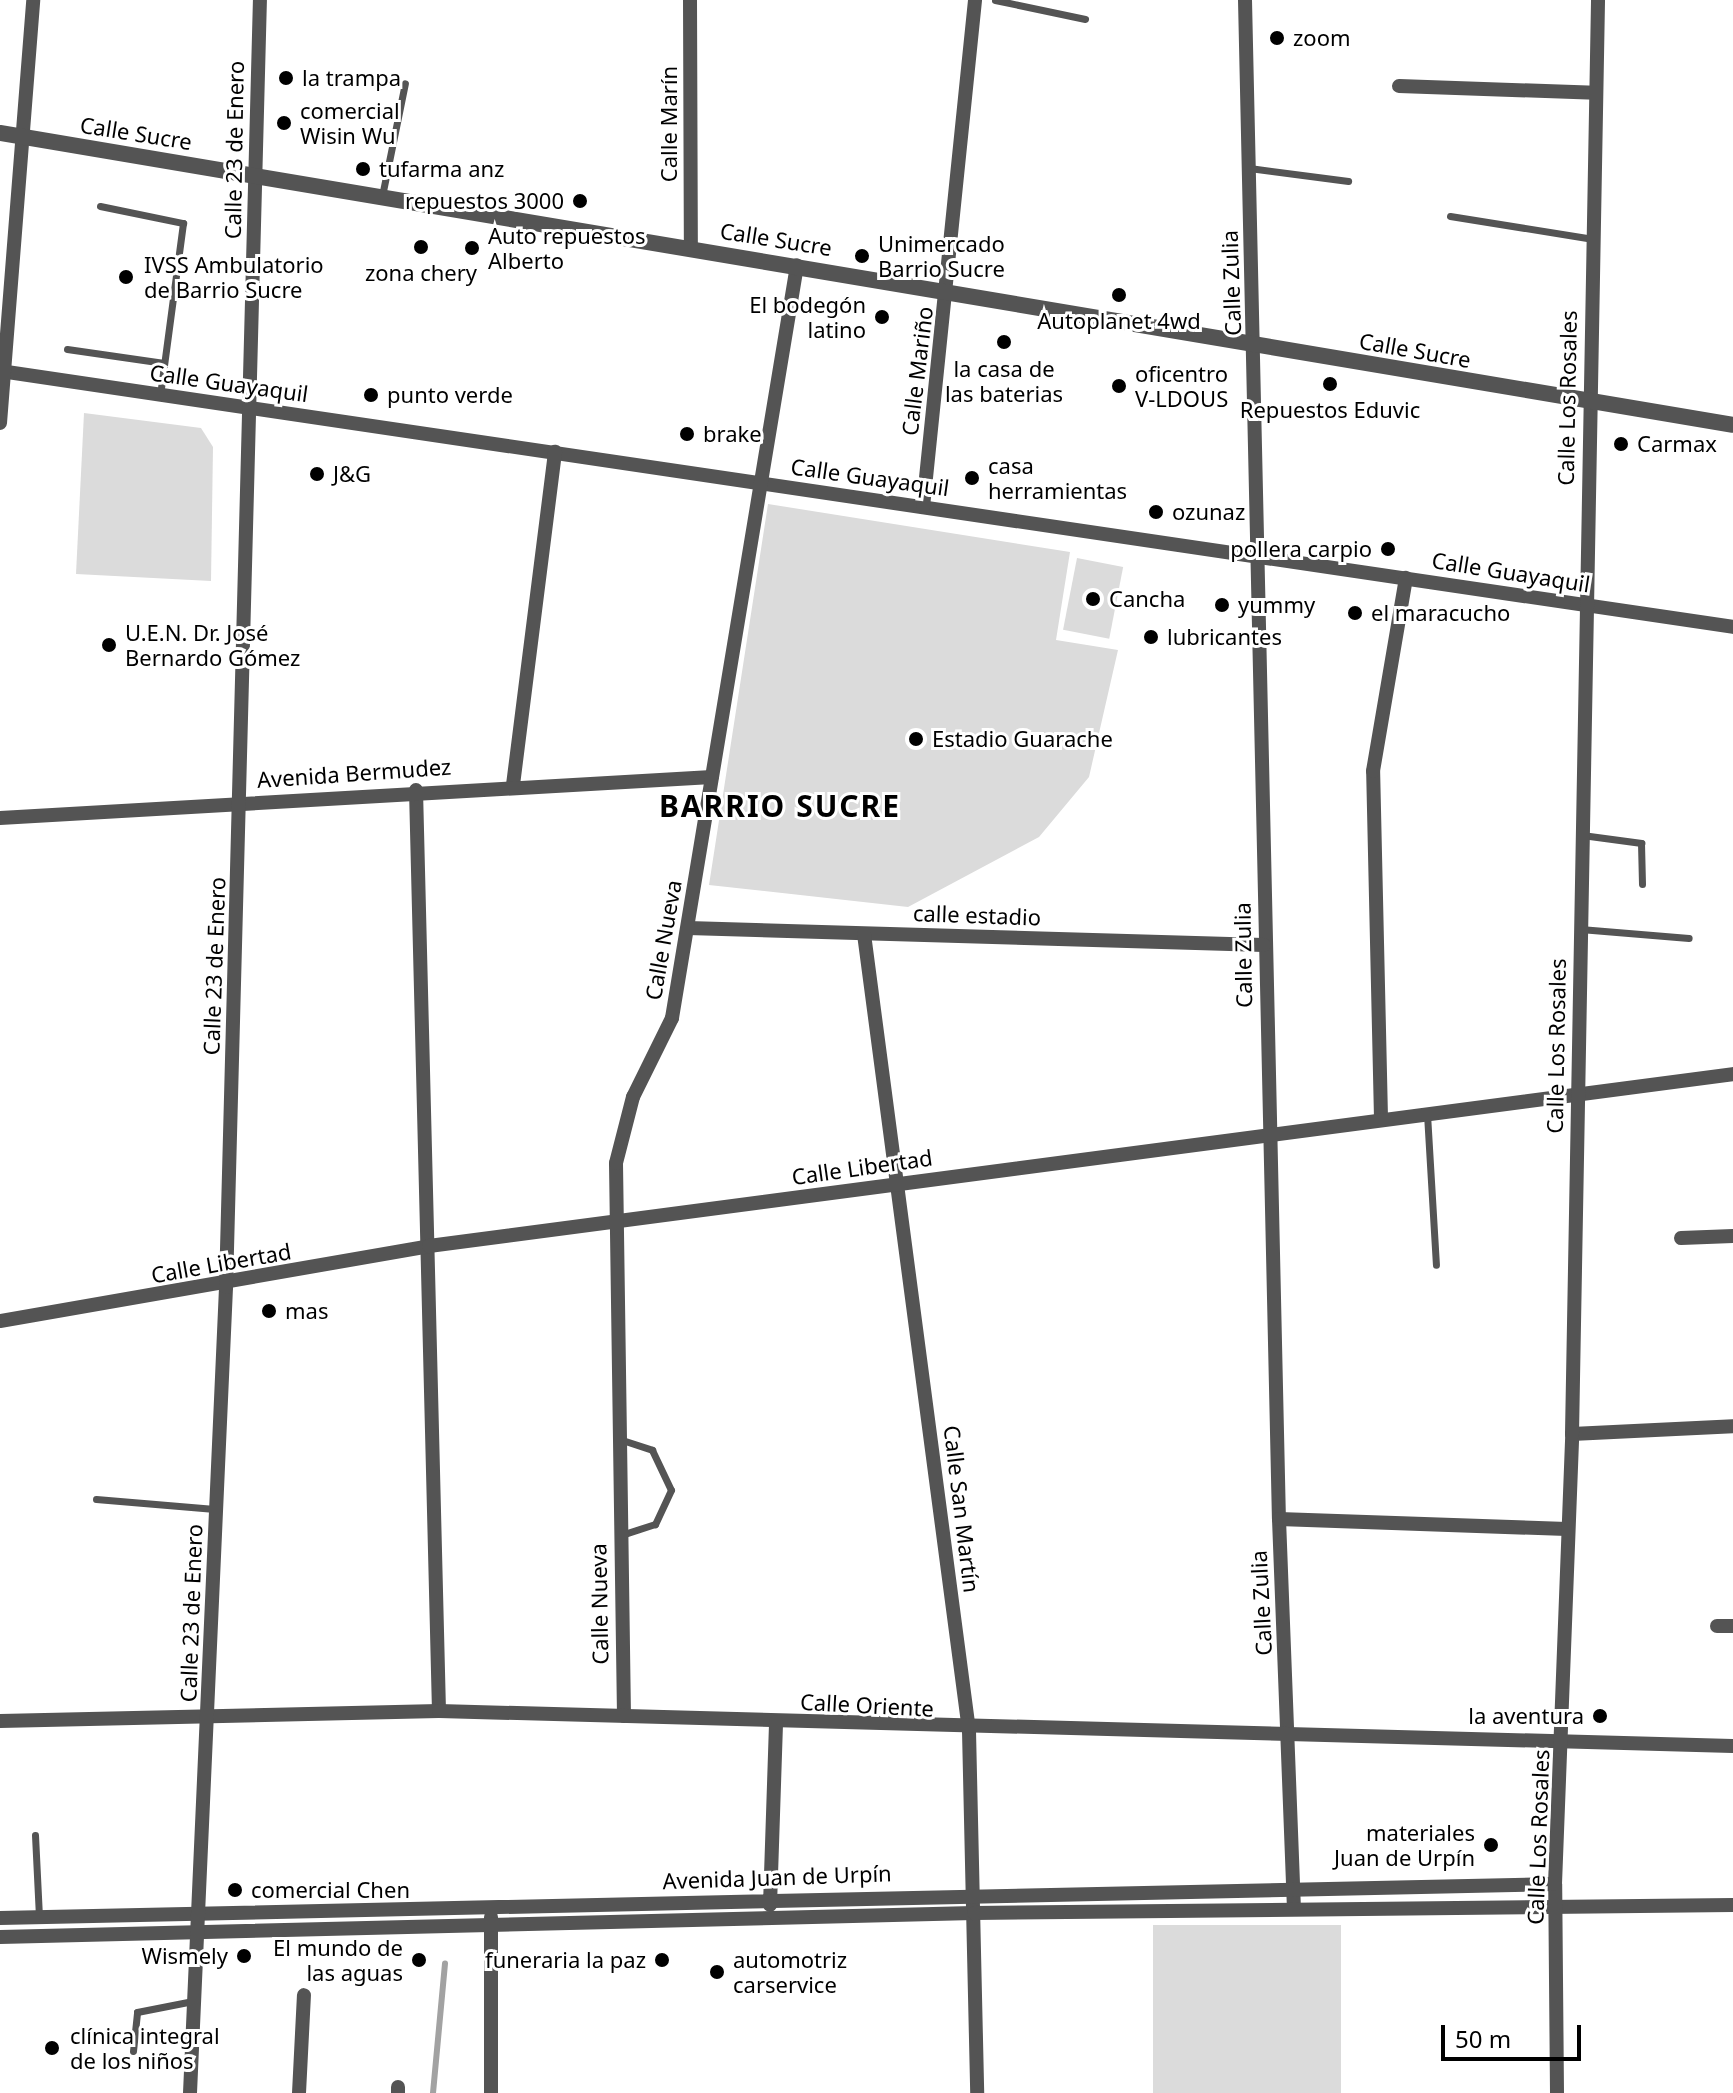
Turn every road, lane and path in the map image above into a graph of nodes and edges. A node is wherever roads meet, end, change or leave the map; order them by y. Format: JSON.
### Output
{"nodes":[{"id":1,"x":33,"y":0,"type":"edge"},
{"id":2,"x":260,"y":0,"type":"edge"},
{"id":3,"x":690,"y":0,"type":"edge"},
{"id":4,"x":975,"y":0,"type":"edge"},
{"id":5,"x":995,"y":0,"type":"edge"},
{"id":6,"x":1245,"y":0,"type":"edge"},
{"id":7,"x":1598,"y":0,"type":"edge"},
{"id":8,"x":1085,"y":19,"type":"dead end"},
{"id":9,"x":405,"y":83,"type":"dead end"},
{"id":10,"x":1399,"y":86,"type":"dead end"},
{"id":11,"x":1595,"y":93,"type":"junction"},
{"id":12,"x":0,"y":133,"type":"edge"},
{"id":13,"x":24,"y":137,"type":"junction"},
{"id":14,"x":1249,"y":168,"type":"junction"},
{"id":15,"x":256,"y":175,"type":"junction"},
{"id":16,"x":1348,"y":181,"type":"dead end"},
{"id":17,"x":382,"y":196,"type":"junction"},
{"id":18,"x":100,"y":206,"type":"dead end"},
{"id":19,"x":1450,"y":216,"type":"dead end"},
{"id":20,"x":1593,"y":239,"type":"junction"},
{"id":21,"x":691,"y":247,"type":"junction"},
{"id":22,"x":797,"y":265,"type":"junction"},
{"id":23,"x":948,"y":290,"type":"junction"},
{"id":24,"x":1254,"y":343,"type":"junction"},
{"id":25,"x":67,"y":349,"type":"dead end"},
{"id":26,"x":164,"y":363,"type":"junction"},
{"id":27,"x":2,"y":372,"type":"edge"},
{"id":28,"x":160,"y":395,"type":"junction"},
{"id":29,"x":1587,"y":403,"type":"junction"},
{"id":30,"x":249,"y":408,"type":"junction"},
{"id":31,"x":0,"y":423,"type":"edge"},
{"id":32,"x":1733,"y":425,"type":"edge"},
{"id":33,"x":555,"y":452,"type":"junction"},
{"id":34,"x":759,"y":483,"type":"junction"},
{"id":35,"x":923,"y":507,"type":"junction"},
{"id":36,"x":1263,"y":557,"type":"junction"},
{"id":37,"x":1406,"y":578,"type":"junction"},
{"id":38,"x":1586,"y":606,"type":"junction"},
{"id":39,"x":1733,"y":627,"type":"edge"},
{"id":40,"x":712,"y":777,"type":"junction"},
{"id":41,"x":513,"y":785,"type":"junction"},
{"id":42,"x":416,"y":790,"type":"junction"},
{"id":43,"x":240,"y":802,"type":"junction"},
{"id":44,"x":0,"y":818,"type":"edge"},
{"id":45,"x":1582,"y":835,"type":"junction"},
{"id":46,"x":1642,"y":884,"type":"dead end"},
{"id":47,"x":688,"y":928,"type":"junction"},
{"id":48,"x":1580,"y":929,"type":"junction"},
{"id":49,"x":864,"y":934,"type":"junction"},
{"id":50,"x":1689,"y":938,"type":"dead end"},
{"id":51,"x":1264,"y":945,"type":"junction"},
{"id":52,"x":1733,"y":1074,"type":"edge"},
{"id":53,"x":1577,"y":1092,"type":"junction"},
{"id":54,"x":1427,"y":1111,"type":"junction"},
{"id":55,"x":1381,"y":1118,"type":"junction"},
{"id":56,"x":1269,"y":1133,"type":"junction"},
{"id":57,"x":897,"y":1185,"type":"junction"},
{"id":58,"x":612,"y":1223,"type":"junction"},
{"id":59,"x":1733,"y":1236,"type":"edge"},
{"id":60,"x":1681,"y":1238,"type":"dead end"},
{"id":61,"x":429,"y":1246,"type":"junction"},
{"id":62,"x":1436,"y":1265,"type":"dead end"},
{"id":63,"x":226,"y":1287,"type":"junction"},
{"id":64,"x":0,"y":1321,"type":"edge"},
{"id":65,"x":1733,"y":1426,"type":"edge"},
{"id":66,"x":1572,"y":1434,"type":"junction"},
{"id":67,"x":617,"y":1439,"type":"junction"},
{"id":68,"x":96,"y":1499,"type":"dead end"},
{"id":69,"x":217,"y":1509,"type":"junction"},
{"id":70,"x":1279,"y":1519,"type":"junction"},
{"id":71,"x":1567,"y":1529,"type":"junction"},
{"id":72,"x":620,"y":1535,"type":"junction"},
{"id":73,"x":1717,"y":1626,"type":"dead end"},
{"id":74,"x":1733,"y":1626,"type":"edge"},
{"id":75,"x":439,"y":1711,"type":"junction"},
{"id":76,"x":624,"y":1716,"type":"junction"},
{"id":77,"x":209,"y":1717,"type":"junction"},
{"id":78,"x":0,"y":1721,"type":"edge"},
{"id":79,"x":776,"y":1722,"type":"junction"},
{"id":80,"x":969,"y":1731,"type":"junction"},
{"id":81,"x":1291,"y":1739,"type":"junction"},
{"id":82,"x":1564,"y":1743,"type":"junction"},
{"id":83,"x":1733,"y":1746,"type":"edge"},
{"id":84,"x":35,"y":1835,"type":"dead end"},
{"id":85,"x":1555,"y":1884,"type":"junction"},
{"id":86,"x":1293,"y":1886,"type":"junction"},
{"id":87,"x":975,"y":1893,"type":"junction"},
{"id":88,"x":770,"y":1899,"type":"junction"},
{"id":89,"x":1555,"y":1905,"type":"junction"},
{"id":90,"x":1733,"y":1905,"type":"edge"},
{"id":91,"x":490,"y":1906,"type":"junction"},
{"id":92,"x":1294,"y":1909,"type":"junction"},
{"id":93,"x":197,"y":1911,"type":"junction"},
{"id":94,"x":974,"y":1913,"type":"junction"},
{"id":95,"x":769,"y":1917,"type":"junction"},
{"id":96,"x":0,"y":1918,"type":"edge"},
{"id":97,"x":39,"y":1918,"type":"junction"},
{"id":98,"x":491,"y":1923,"type":"junction"},
{"id":99,"x":197,"y":1932,"type":"junction"},
{"id":100,"x":0,"y":1937,"type":"edge"},
{"id":101,"x":304,"y":1995,"type":"dead end"},
{"id":102,"x":193,"y":2001,"type":"junction"},
{"id":103,"x":133,"y":2051,"type":"dead end"},
{"id":104,"x":190,"y":2093,"type":"edge"},
{"id":105,"x":299,"y":2093,"type":"edge"},
{"id":106,"x":491,"y":2093,"type":"edge"},
{"id":107,"x":977,"y":2093,"type":"edge"},
{"id":108,"x":1557,"y":2093,"type":"edge"}],
"edges":[{"from":1,"to":13,"type":"street"},
{"from":2,"to":15,"type":"street","name":"Calle 23 de Enero"},
{"from":3,"to":21,"type":"street","name":"Calle Marín"},
{"from":4,"to":23,"type":"street","name":"Calle Mariño"},
{"from":5,"to":8,"type":"lane"},
{"from":6,"to":14,"type":"street","name":"Calle Zulia"},
{"from":7,"to":11,"type":"street","name":"Calle Los Rosales"},
{"from":9,"to":17,"type":"lane"},
{"from":10,"to":11,"type":"street"},
{"from":11,"to":20,"type":"street","name":"Calle Los Rosales"},
{"from":12,"to":13,"type":"street","name":"Calle Sucre"},
{"from":13,"to":15,"type":"street","name":"Calle Sucre"},
{"from":13,"to":27,"type":"street"},
{"from":14,"to":16,"type":"lane"},
{"from":14,"to":24,"type":"street","name":"Calle Zulia"},
{"from":15,"to":17,"type":"street","name":"Calle Sucre"},
{"from":15,"to":30,"type":"street","name":"Calle 23 de Enero"},
{"from":17,"to":21,"type":"street","name":"Calle Sucre"},
{"from":18,"to":26,"type":"lane"},
{"from":19,"to":20,"type":"lane"},
{"from":20,"to":29,"type":"street","name":"Calle Los Rosales"},
{"from":21,"to":22,"type":"street","name":"Calle Sucre"},
{"from":22,"to":23,"type":"street","name":"Calle Sucre"},
{"from":22,"to":34,"type":"street","name":"Calle Nueva"},
{"from":23,"to":24,"type":"street","name":"Calle Sucre"},
{"from":23,"to":35,"type":"street","name":"Calle Mariño"},
{"from":24,"to":29,"type":"street","name":"Calle Sucre"},
{"from":24,"to":36,"type":"street","name":"Calle Zulia"},
{"from":25,"to":26,"type":"lane"},
{"from":26,"to":28,"type":"lane"},
{"from":27,"to":28,"type":"street","name":"Calle Guayaquil"},
{"from":27,"to":31,"type":"street"},
{"from":28,"to":30,"type":"street","name":"Calle Guayaquil"},
{"from":29,"to":32,"type":"street","name":"Calle Sucre"},
{"from":29,"to":38,"type":"street","name":"Calle Los Rosales"},
{"from":30,"to":33,"type":"street","name":"Calle Guayaquil"},
{"from":30,"to":43,"type":"street","name":"Calle 23 de Enero"},
{"from":33,"to":34,"type":"street","name":"Calle Guayaquil"},
{"from":33,"to":41,"type":"street"},
{"from":34,"to":35,"type":"street","name":"Calle Guayaquil"},
{"from":34,"to":40,"type":"street","name":"Calle Nueva"},
{"from":35,"to":36,"type":"street","name":"Calle Guayaquil"},
{"from":36,"to":37,"type":"street","name":"Calle Guayaquil"},
{"from":36,"to":51,"type":"street","name":"Calle Zulia"},
{"from":37,"to":38,"type":"street","name":"Calle Guayaquil"},
{"from":37,"to":55,"type":"street"},
{"from":38,"to":39,"type":"street","name":"Calle Guayaquil"},
{"from":38,"to":45,"type":"street","name":"Calle Los Rosales"},
{"from":40,"to":41,"type":"street","name":"Avenida Bermudez"},
{"from":40,"to":47,"type":"street","name":"Calle Nueva"},
{"from":41,"to":42,"type":"street","name":"Avenida Bermudez"},
{"from":42,"to":43,"type":"street","name":"Avenida Bermudez"},
{"from":42,"to":61,"type":"street"},
{"from":43,"to":44,"type":"street","name":"Avenida Bermudez"},
{"from":43,"to":63,"type":"street","name":"Calle 23 de Enero"},
{"from":45,"to":46,"type":"lane"},
{"from":45,"to":48,"type":"street","name":"Calle Los Rosales"},
{"from":47,"to":49,"type":"street","name":"calle estadio"},
{"from":47,"to":58,"type":"street","name":"Calle Nueva"},
{"from":48,"to":50,"type":"lane"},
{"from":48,"to":53,"type":"street","name":"Calle Los Rosales"},
{"from":49,"to":51,"type":"street","name":"calle estadio"},
{"from":49,"to":57,"type":"street","name":"Calle San Martín"},
{"from":51,"to":56,"type":"street","name":"Calle Zulia"},
{"from":52,"to":53,"type":"street","name":"Calle Libertad"},
{"from":53,"to":54,"type":"street","name":"Calle Libertad"},
{"from":53,"to":66,"type":"street","name":"Calle Los Rosales"},
{"from":54,"to":55,"type":"street","name":"Calle Libertad"},
{"from":54,"to":62,"type":"lane"},
{"from":55,"to":56,"type":"street","name":"Calle Libertad"},
{"from":56,"to":57,"type":"street","name":"Calle Libertad"},
{"from":56,"to":70,"type":"street","name":"Calle Zulia"},
{"from":57,"to":58,"type":"street","name":"Calle Libertad"},
{"from":57,"to":80,"type":"street","name":"Calle San Martín"},
{"from":58,"to":61,"type":"street","name":"Calle Libertad"},
{"from":58,"to":67,"type":"street","name":"Calle Nueva"},
{"from":59,"to":60,"type":"street"},
{"from":61,"to":63,"type":"street","name":"Calle Libertad"},
{"from":61,"to":75,"type":"street"},
{"from":63,"to":64,"type":"street","name":"Calle Libertad"},
{"from":63,"to":69,"type":"street","name":"Calle 23 de Enero"},
{"from":65,"to":66,"type":"street"},
{"from":66,"to":71,"type":"street","name":"Calle Los Rosales"},
{"from":67,"to":72,"type":"street","name":"Calle Nueva"},
{"from":67,"to":72,"type":"lane"},
{"from":68,"to":69,"type":"lane"},
{"from":69,"to":77,"type":"street","name":"Calle 23 de Enero"},
{"from":70,"to":71,"type":"street"},
{"from":70,"to":81,"type":"street","name":"Calle Zulia"},
{"from":71,"to":82,"type":"street","name":"Calle Los Rosales"},
{"from":72,"to":76,"type":"street","name":"Calle Nueva"},
{"from":73,"to":74,"type":"street"},
{"from":75,"to":76,"type":"street","name":"Calle Oriente"},
{"from":75,"to":77,"type":"street","name":"Calle Oriente"},
{"from":76,"to":79,"type":"street","name":"Calle Oriente"},
{"from":77,"to":78,"type":"street","name":"Calle Oriente"},
{"from":77,"to":93,"type":"street","name":"Calle 23 de Enero"},
{"from":79,"to":80,"type":"street","name":"Calle Oriente"},
{"from":79,"to":88,"type":"street"},
{"from":80,"to":81,"type":"street","name":"Calle Oriente"},
{"from":80,"to":87,"type":"street","name":"Calle San Martín"},
{"from":81,"to":82,"type":"street","name":"Calle Oriente"},
{"from":81,"to":86,"type":"street","name":"Calle Zulia"},
{"from":82,"to":83,"type":"street","name":"Calle Oriente"},
{"from":82,"to":85,"type":"street","name":"Calle Los Rosales"},
{"from":84,"to":97,"type":"lane"},
{"from":85,"to":86,"type":"street","name":"Avenida Juan de Urpín"},
{"from":85,"to":89,"type":"street","name":"Calle Los Rosales"},
{"from":86,"to":87,"type":"street","name":"Avenida Juan de Urpín"},
{"from":86,"to":92,"type":"street","name":"Calle Zulia"},
{"from":87,"to":88,"type":"street","name":"Avenida Juan de Urpín"},
{"from":87,"to":94,"type":"street","name":"Calle San Martín"},
{"from":88,"to":91,"type":"street","name":"Avenida Juan de Urpín"},
{"from":88,"to":95,"type":"street"},
{"from":89,"to":90,"type":"street","name":"Avenida Juan de Urpín"},
{"from":89,"to":92,"type":"street","name":"Avenida Juan de Urpín"},
{"from":89,"to":108,"type":"street","name":"Calle Los Rosales"},
{"from":91,"to":93,"type":"street","name":"Avenida Juan de Urpín"},
{"from":91,"to":98,"type":"street"},
{"from":92,"to":94,"type":"street","name":"Avenida Juan de Urpín"},
{"from":93,"to":97,"type":"street","name":"Avenida Juan de Urpín"},
{"from":93,"to":99,"type":"street","name":"Calle 23 de Enero"},
{"from":94,"to":95,"type":"street","name":"Avenida Juan de Urpín"},
{"from":94,"to":107,"type":"street","name":"Calle San Martín"},
{"from":95,"to":98,"type":"street","name":"Avenida Juan de Urpín"},
{"from":96,"to":97,"type":"street","name":"Avenida Juan de Urpín"},
{"from":98,"to":99,"type":"street","name":"Avenida Juan de Urpín"},
{"from":98,"to":106,"type":"street"},
{"from":99,"to":100,"type":"street","name":"Avenida Juan de Urpín"},
{"from":99,"to":102,"type":"street"},
{"from":101,"to":105,"type":"street"},
{"from":102,"to":103,"type":"lane"},
{"from":102,"to":104,"type":"street"}]}
